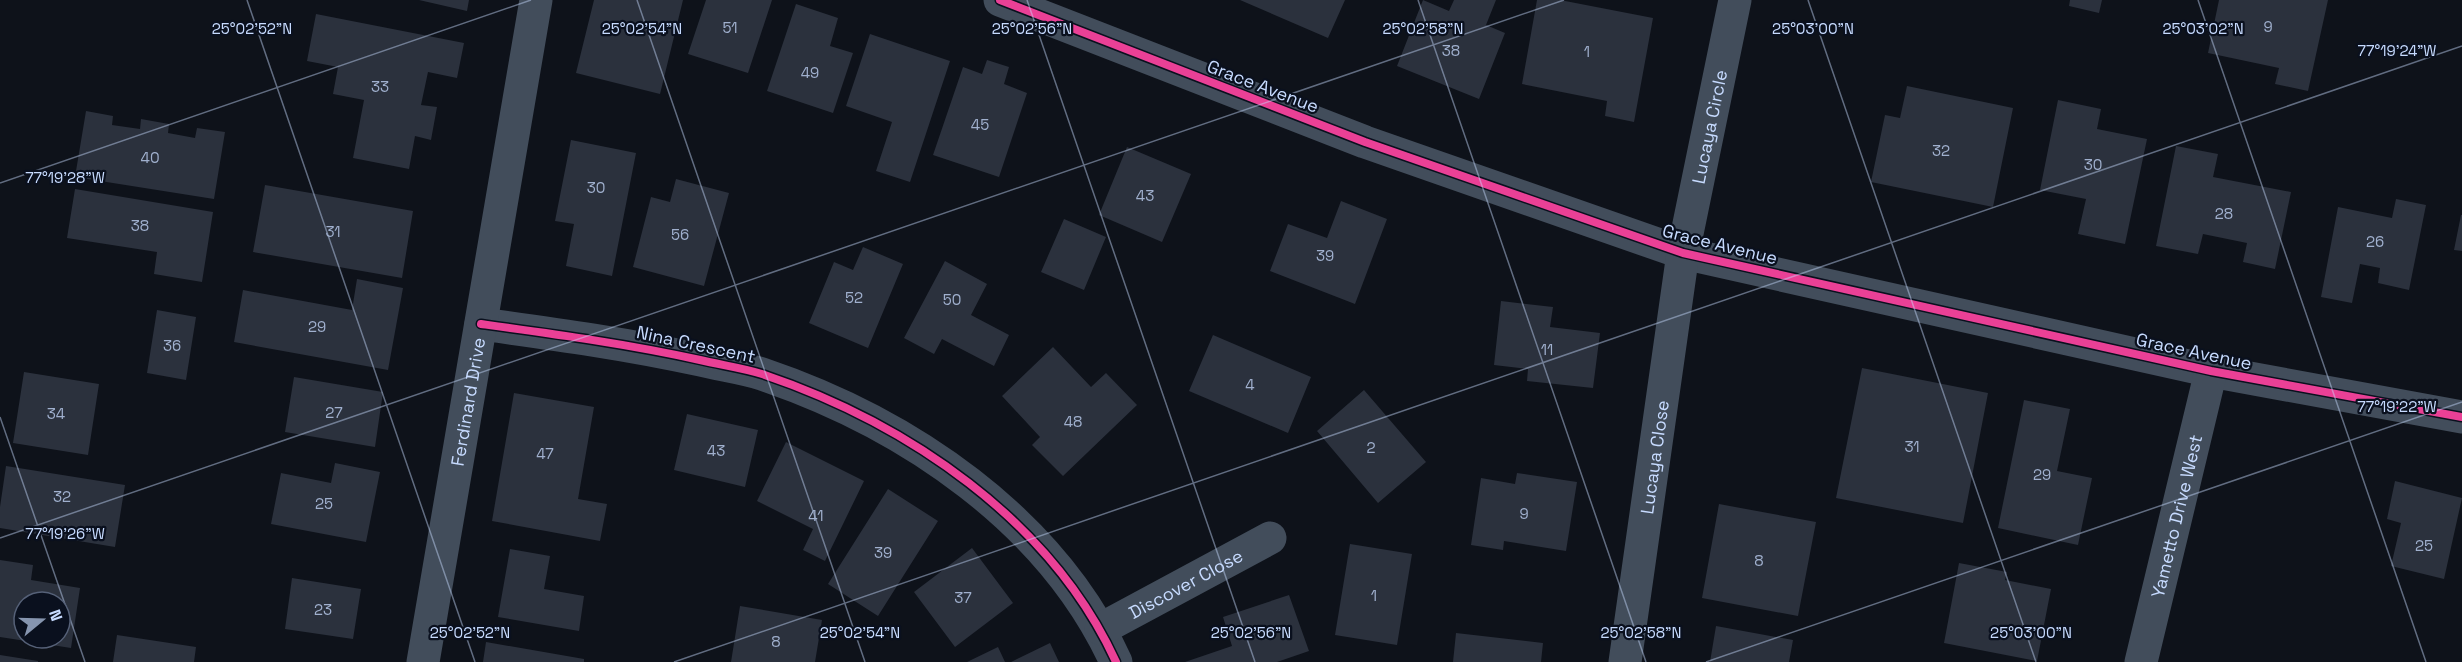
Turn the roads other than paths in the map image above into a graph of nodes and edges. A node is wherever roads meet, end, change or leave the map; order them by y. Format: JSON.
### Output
{"nodes":[{"id":1,"x":536,"y":0,"type":"edge"},
{"id":2,"x":1000,"y":0,"type":"edge"},
{"id":3,"x":1735,"y":0,"type":"edge"},
{"id":4,"x":1683,"y":253,"type":"junction"},
{"id":5,"x":481,"y":324,"type":"junction"},
{"id":6,"x":2211,"y":371,"type":"junction"},
{"id":7,"x":2462,"y":417,"type":"edge"},
{"id":8,"x":1270,"y":538,"type":"dead end"},
{"id":9,"x":1101,"y":629,"type":"junction"},
{"id":10,"x":423,"y":662,"type":"edge"},
{"id":11,"x":1116,"y":662,"type":"edge"},
{"id":12,"x":1625,"y":662,"type":"edge"},
{"id":13,"x":2141,"y":662,"type":"edge"}],
"edges":[{"from":1,"to":5,"type":"street","name":"Ferdinard Drive"},
{"from":2,"to":4,"type":"street","name":"Grace Avenue"},
{"from":3,"to":4,"type":"street","name":"Lucaya Circle"},
{"from":4,"to":6,"type":"street","name":"Grace Avenue"},
{"from":4,"to":12,"type":"street","name":"Lucaya Close"},
{"from":5,"to":9,"type":"street","name":"Nina Crescent"},
{"from":5,"to":10,"type":"street","name":"Ferdinard Drive"},
{"from":6,"to":7,"type":"street","name":"Grace Avenue"},
{"from":6,"to":13,"type":"street","name":"Yametto Drive West"},
{"from":8,"to":9,"type":"street","name":"Discover Close"},
{"from":9,"to":11,"type":"street","name":"Nina Crescent"}]}
